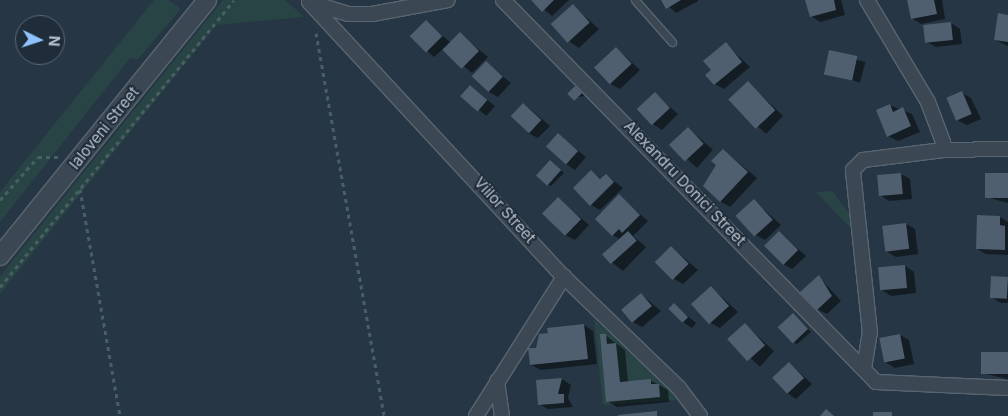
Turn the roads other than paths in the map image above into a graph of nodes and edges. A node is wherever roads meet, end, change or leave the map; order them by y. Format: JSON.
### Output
{"nodes":[{"id":1,"x":207,"y":0,"type":"edge"},
{"id":2,"x":448,"y":0,"type":"edge"},
{"id":3,"x":503,"y":0,"type":"edge"},
{"id":4,"x":635,"y":0,"type":"edge"},
{"id":5,"x":866,"y":0,"type":"edge"},
{"id":6,"x":309,"y":1,"type":"edge"},
{"id":7,"x":672,"y":42,"type":"dead end"},
{"id":8,"x":1007,"y":144,"type":"edge"},
{"id":9,"x":943,"y":150,"type":"junction"},
{"id":10,"x":0,"y":256,"type":"edge"},
{"id":11,"x":564,"y":277,"type":"junction"},
{"id":12,"x":864,"y":369,"type":"junction"},
{"id":13,"x":497,"y":381,"type":"junction"},
{"id":14,"x":1008,"y":388,"type":"edge"},
{"id":15,"x":688,"y":400,"type":"junction"},
{"id":16,"x":476,"y":416,"type":"edge"},
{"id":17,"x":502,"y":416,"type":"edge"},
{"id":18,"x":690,"y":416,"type":"edge"},
{"id":19,"x":700,"y":416,"type":"edge"}],
"edges":[{"from":1,"to":10,"type":"street","name":"Ialoveni Street"},
{"from":2,"to":6,"type":"street"},
{"from":3,"to":12,"type":"street","name":"Alexandru Donici Street"},
{"from":4,"to":7,"type":"lane"},
{"from":5,"to":9,"type":"street"},
{"from":6,"to":11,"type":"street","name":"Viilor Street"},
{"from":8,"to":9,"type":"street"},
{"from":9,"to":12,"type":"street"},
{"from":11,"to":13,"type":"street"},
{"from":11,"to":15,"type":"street","name":"Viilor Street"},
{"from":12,"to":14,"type":"street","name":"Alexandru Donici Street"},
{"from":13,"to":16,"type":"street"},
{"from":13,"to":17,"type":"street"},
{"from":15,"to":18,"type":"street"},
{"from":15,"to":19,"type":"street","name":"Viilor Street"}]}
